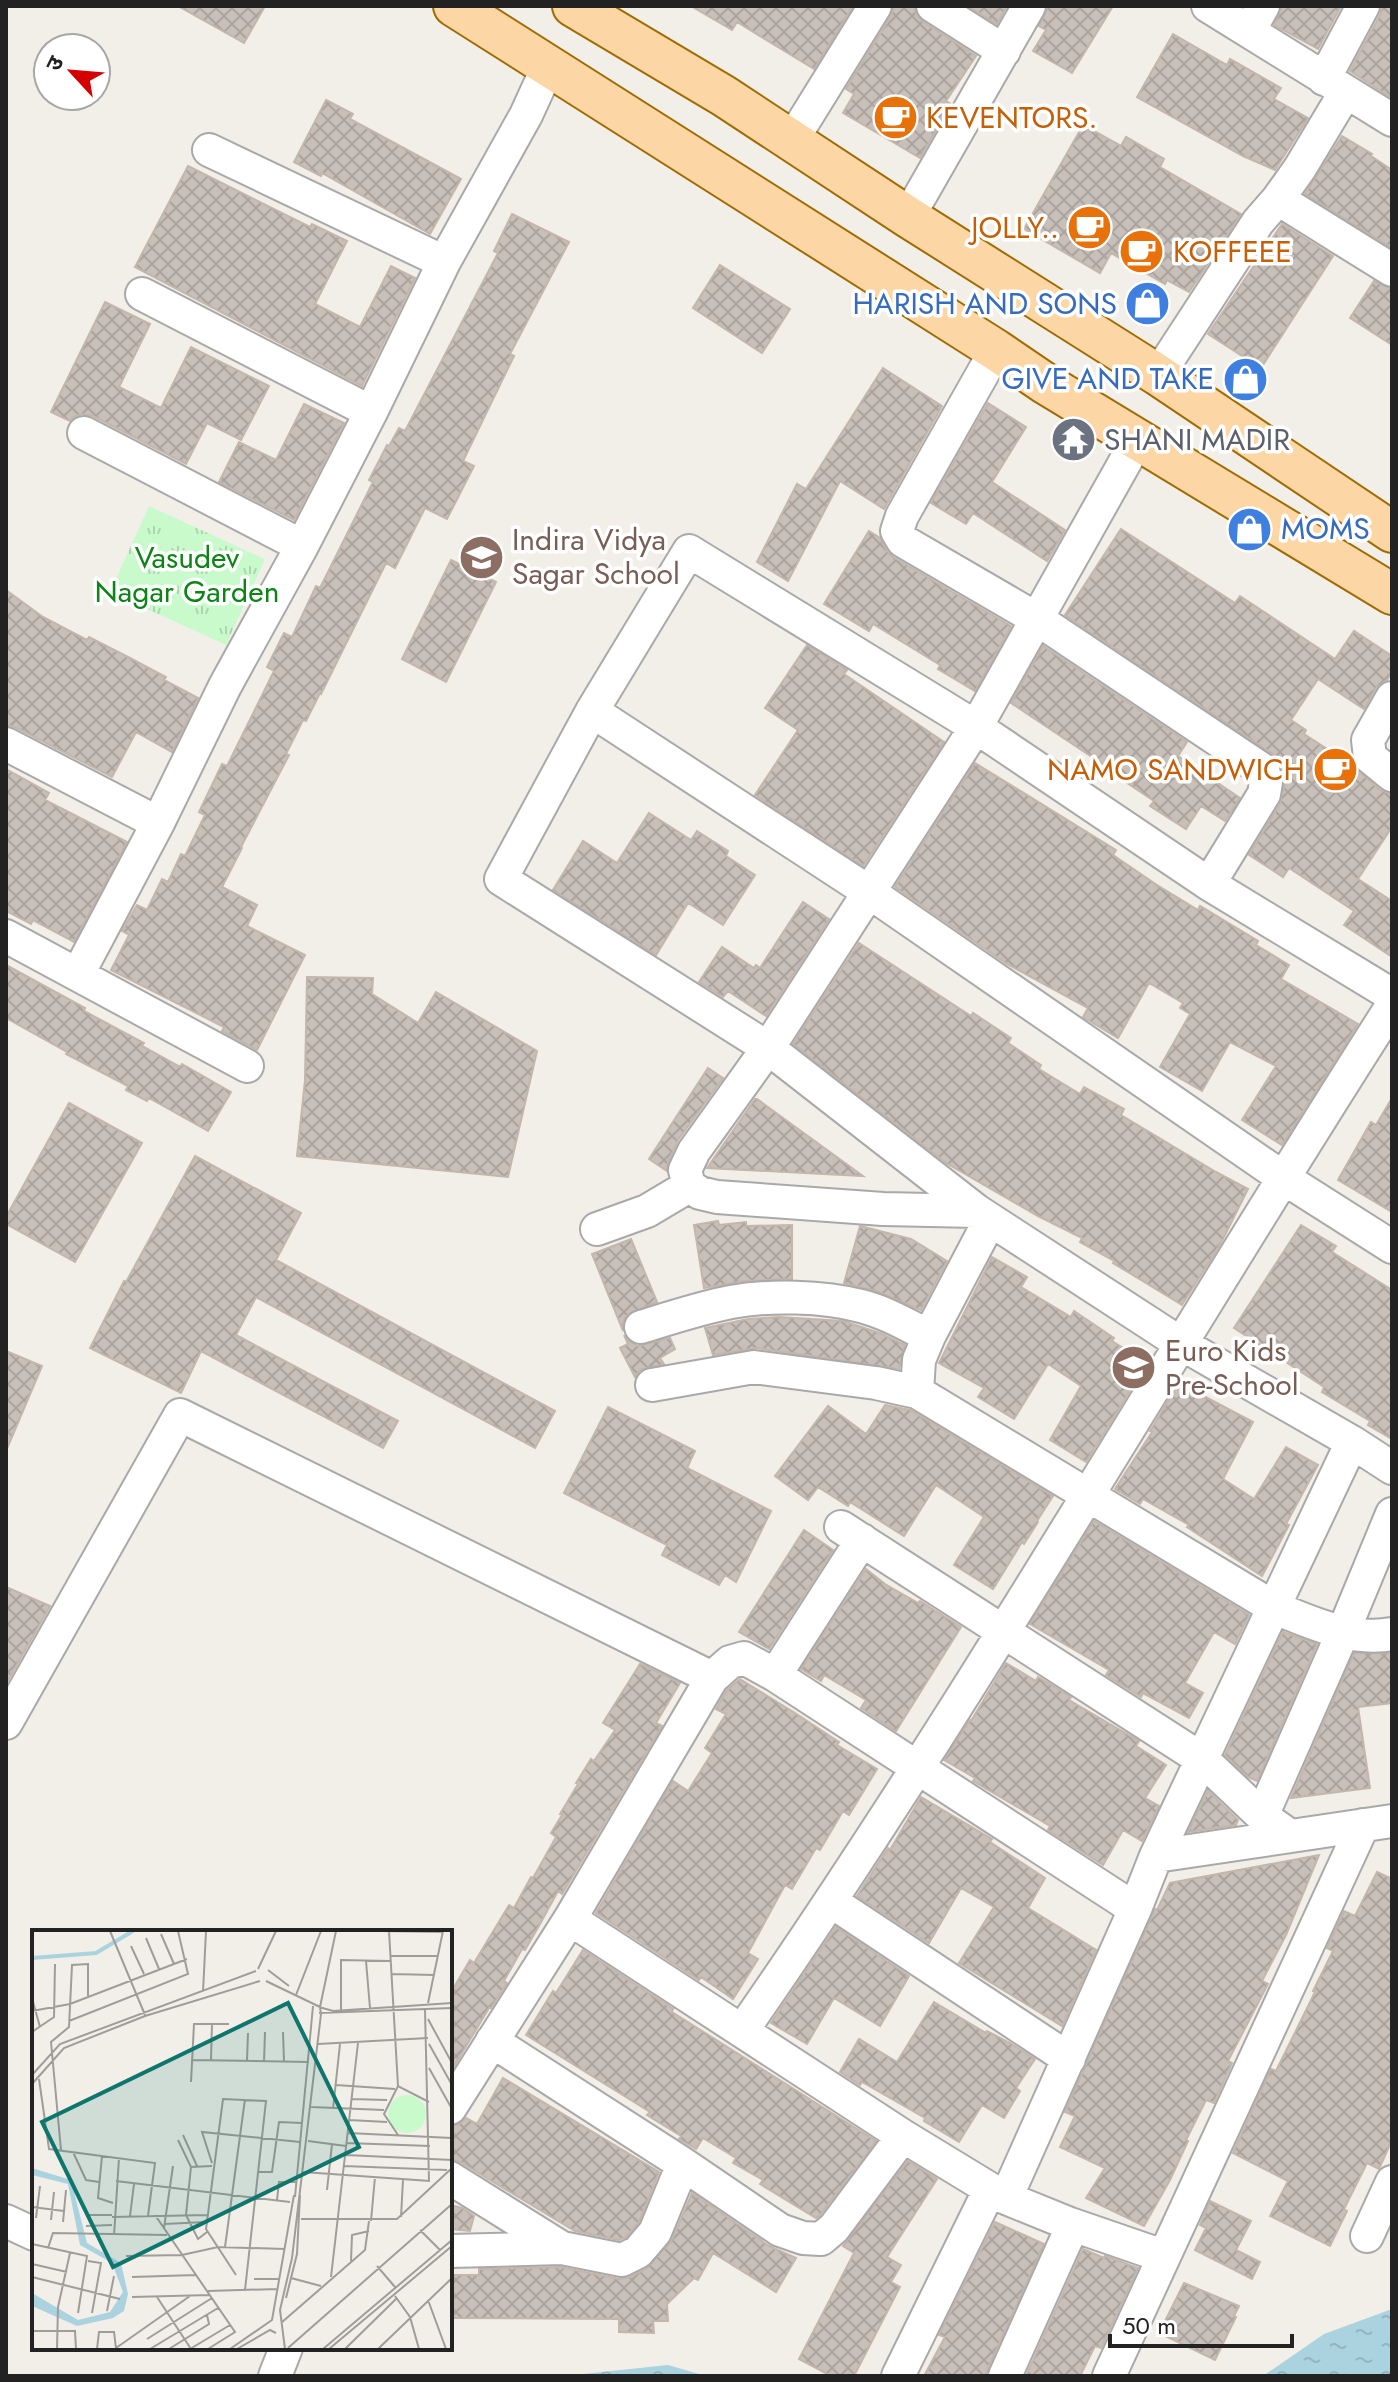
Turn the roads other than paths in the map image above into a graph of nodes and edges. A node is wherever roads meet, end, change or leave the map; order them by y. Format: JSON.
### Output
{"nodes":[{"id":1,"x":454,"y":6,"type":"edge"},
{"id":2,"x":573,"y":6,"type":"edge"},
{"id":3,"x":875,"y":6,"type":"edge"},
{"id":4,"x":933,"y":6,"type":"edge"},
{"id":5,"x":1029,"y":6,"type":"edge"},
{"id":6,"x":1208,"y":6,"type":"edge"},
{"id":7,"x":1363,"y":6,"type":"edge"},
{"id":8,"x":1256,"y":19,"type":"edge"},
{"id":9,"x":1004,"y":51,"type":"junction"},
{"id":10,"x":548,"y":67,"type":"junction"},
{"id":11,"x":1335,"y":86,"type":"junction"},
{"id":12,"x":1392,"y":120,"type":"edge"},
{"id":13,"x":792,"y":140,"type":"junction"},
{"id":14,"x":209,"y":150,"type":"dead end"},
{"id":15,"x":1278,"y":199,"type":"junction"},
{"id":16,"x":908,"y":217,"type":"junction"},
{"id":17,"x":444,"y":262,"type":"junction"},
{"id":18,"x":1392,"y":270,"type":"edge"},
{"id":19,"x":142,"y":294,"type":"dead end"},
{"id":20,"x":996,"y":350,"type":"junction"},
{"id":21,"x":1158,"y":375,"type":"junction"},
{"id":22,"x":371,"y":412,"type":"junction"},
{"id":23,"x":84,"y":433,"type":"dead end"},
{"id":24,"x":1138,"y":439,"type":"junction"},
{"id":25,"x":1390,"y":526,"type":"edge"},
{"id":26,"x":302,"y":546,"type":"junction"},
{"id":27,"x":1392,"y":594,"type":"edge"},
{"id":28,"x":1037,"y":619,"type":"junction"},
{"id":29,"x":1392,"y":698,"type":"edge"},
{"id":30,"x":592,"y":711,"type":"junction"},
{"id":31,"x":976,"y":727,"type":"junction"},
{"id":32,"x":6,"y":744,"type":"edge"},
{"id":33,"x":1392,"y":775,"type":"edge"},
{"id":34,"x":158,"y":823,"type":"junction"},
{"id":35,"x":1209,"y":884,"type":"junction"},
{"id":36,"x":869,"y":892,"type":"junction"},
{"id":37,"x":6,"y":936,"type":"edge"},
{"id":38,"x":78,"y":974,"type":"junction"},
{"id":39,"x":1392,"y":995,"type":"edge"},
{"id":40,"x":1392,"y":1006,"type":"edge"},
{"id":41,"x":768,"y":1048,"type":"junction"},
{"id":42,"x":247,"y":1066,"type":"dead end"},
{"id":43,"x":1282,"y":1177,"type":"junction"},
{"id":44,"x":689,"y":1186,"type":"junction"},
{"id":45,"x":984,"y":1215,"type":"junction"},
{"id":46,"x":597,"y":1229,"type":"dead end"},
{"id":47,"x":1392,"y":1247,"type":"edge"},
{"id":48,"x":641,"y":1327,"type":"dead end"},
{"id":49,"x":929,"y":1336,"type":"junction"},
{"id":50,"x":1180,"y":1343,"type":"junction"},
{"id":51,"x":652,"y":1385,"type":"dead end"},
{"id":52,"x":917,"y":1392,"type":"junction"},
{"id":53,"x":1352,"y":1442,"type":"junction"},
{"id":54,"x":1392,"y":1468,"type":"edge"},
{"id":55,"x":1087,"y":1494,"type":"junction"},
{"id":56,"x":1392,"y":1514,"type":"edge"},
{"id":57,"x":1273,"y":1607,"type":"junction"},
{"id":58,"x":1344,"y":1630,"type":"junction"},
{"id":59,"x":1004,"y":1632,"type":"junction"},
{"id":60,"x":1392,"y":1634,"type":"edge"},
{"id":61,"x":775,"y":1675,"type":"junction"},
{"id":62,"x":712,"y":1678,"type":"junction"},
{"id":63,"x":6,"y":1723,"type":"edge"},
{"id":64,"x":1203,"y":1760,"type":"junction"},
{"id":65,"x":917,"y":1767,"type":"junction"},
{"id":66,"x":1262,"y":1816,"type":"junction"},
{"id":67,"x":1378,"y":1823,"type":"edge"},
{"id":68,"x":1290,"y":1836,"type":"junction"},
{"id":69,"x":1156,"y":1856,"type":"junction"},
{"id":70,"x":832,"y":1902,"type":"junction"},
{"id":71,"x":1135,"y":1909,"type":"junction"},
{"id":72,"x":570,"y":1919,"type":"junction"},
{"id":73,"x":742,"y":2031,"type":"junction"},
{"id":74,"x":492,"y":2041,"type":"junction"},
{"id":75,"x":1069,"y":2059,"type":"junction"},
{"id":76,"x":452,"y":2105,"type":"edge"},
{"id":77,"x":903,"y":2136,"type":"junction"},
{"id":78,"x":683,"y":2164,"type":"junction"},
{"id":79,"x":452,"y":2179,"type":"edge"},
{"id":80,"x":1392,"y":2182,"type":"edge"},
{"id":81,"x":998,"y":2194,"type":"junction"},
{"id":82,"x":6,"y":2221,"type":"edge"},
{"id":83,"x":1070,"y":2224,"type":"junction"},
{"id":84,"x":32,"y":2233,"type":"edge"},
{"id":85,"x":1367,"y":2236,"type":"dead end"},
{"id":86,"x":562,"y":2248,"type":"junction"},
{"id":87,"x":452,"y":2251,"type":"edge"},
{"id":88,"x":1163,"y":2256,"type":"junction"},
{"id":89,"x":285,"y":2350,"type":"edge"},
{"id":90,"x":275,"y":2376,"type":"edge"},
{"id":91,"x":898,"y":2376,"type":"edge"},
{"id":92,"x":1005,"y":2376,"type":"edge"},
{"id":93,"x":1109,"y":2376,"type":"edge"}],
"edges":[{"from":1,"to":10,"type":"main road"},
{"from":2,"to":13,"type":"main road"},
{"from":3,"to":13,"type":"street"},
{"from":4,"to":9,"type":"street"},
{"from":5,"to":9,"type":"street"},
{"from":6,"to":8,"type":"street"},
{"from":7,"to":11,"type":"street"},
{"from":8,"to":11,"type":"street"},
{"from":9,"to":16,"type":"street"},
{"from":10,"to":17,"type":"street"},
{"from":10,"to":20,"type":"main road"},
{"from":11,"to":12,"type":"street"},
{"from":11,"to":15,"type":"street"},
{"from":13,"to":16,"type":"main road"},
{"from":14,"to":17,"type":"street"},
{"from":15,"to":18,"type":"street"},
{"from":15,"to":21,"type":"street"},
{"from":16,"to":21,"type":"main road"},
{"from":17,"to":22,"type":"street"},
{"from":19,"to":22,"type":"street"},
{"from":20,"to":24,"type":"main road"},
{"from":20,"to":28,"type":"street"},
{"from":21,"to":25,"type":"main road"},
{"from":22,"to":26,"type":"street"},
{"from":23,"to":26,"type":"street"},
{"from":24,"to":27,"type":"main road"},
{"from":24,"to":28,"type":"street"},
{"from":26,"to":34,"type":"street"},
{"from":28,"to":31,"type":"street"},
{"from":28,"to":35,"type":"street"},
{"from":29,"to":33,"type":"street"},
{"from":30,"to":31,"type":"street"},
{"from":30,"to":36,"type":"street"},
{"from":30,"to":41,"type":"street"},
{"from":31,"to":35,"type":"street"},
{"from":31,"to":36,"type":"street"},
{"from":32,"to":34,"type":"street"},
{"from":34,"to":38,"type":"street"},
{"from":35,"to":39,"type":"street"},
{"from":36,"to":41,"type":"street"},
{"from":36,"to":43,"type":"street"},
{"from":37,"to":38,"type":"street"},
{"from":38,"to":42,"type":"street"},
{"from":40,"to":43,"type":"street"},
{"from":41,"to":44,"type":"street"},
{"from":41,"to":45,"type":"street"},
{"from":43,"to":47,"type":"street"},
{"from":43,"to":50,"type":"street"},
{"from":44,"to":45,"type":"street"},
{"from":44,"to":46,"type":"street"},
{"from":45,"to":49,"type":"street"},
{"from":45,"to":50,"type":"street"},
{"from":48,"to":49,"type":"street"},
{"from":49,"to":52,"type":"street"},
{"from":50,"to":53,"type":"street"},
{"from":50,"to":55,"type":"street"},
{"from":51,"to":52,"type":"street"},
{"from":52,"to":55,"type":"street"},
{"from":53,"to":54,"type":"street"},
{"from":53,"to":57,"type":"street"},
{"from":55,"to":57,"type":"street"},
{"from":55,"to":59,"type":"street"},
{"from":56,"to":58,"type":"street"},
{"from":57,"to":58,"type":"street"},
{"from":57,"to":64,"type":"street"},
{"from":58,"to":60,"type":"street"},
{"from":58,"to":66,"type":"street"},
{"from":59,"to":61,"type":"street"},
{"from":59,"to":64,"type":"street"},
{"from":59,"to":65,"type":"street"},
{"from":61,"to":62,"type":"street"},
{"from":61,"to":65,"type":"street"},
{"from":62,"to":63,"type":"street"},
{"from":62,"to":72,"type":"street"},
{"from":64,"to":66,"type":"street"},
{"from":64,"to":69,"type":"street"},
{"from":65,"to":70,"type":"street"},
{"from":65,"to":71,"type":"street"},
{"from":66,"to":68,"type":"street"},
{"from":67,"to":68,"type":"street"},
{"from":67,"to":88,"type":"street"},
{"from":68,"to":69,"type":"street"},
{"from":69,"to":71,"type":"street"},
{"from":70,"to":73,"type":"street"},
{"from":70,"to":75,"type":"street"},
{"from":71,"to":75,"type":"street"},
{"from":72,"to":73,"type":"street"},
{"from":72,"to":74,"type":"street"},
{"from":73,"to":77,"type":"street"},
{"from":74,"to":76,"type":"street"},
{"from":74,"to":78,"type":"street"},
{"from":75,"to":81,"type":"street"},
{"from":77,"to":78,"type":"street"},
{"from":77,"to":81,"type":"street"},
{"from":78,"to":86,"type":"street"},
{"from":79,"to":86,"type":"street"},
{"from":80,"to":85,"type":"street"},
{"from":81,"to":83,"type":"street"},
{"from":81,"to":91,"type":"street"},
{"from":82,"to":84,"type":"street"},
{"from":83,"to":88,"type":"street"},
{"from":83,"to":92,"type":"street"},
{"from":86,"to":87,"type":"street"},
{"from":88,"to":93,"type":"street"},
{"from":89,"to":90,"type":"street"}]}
